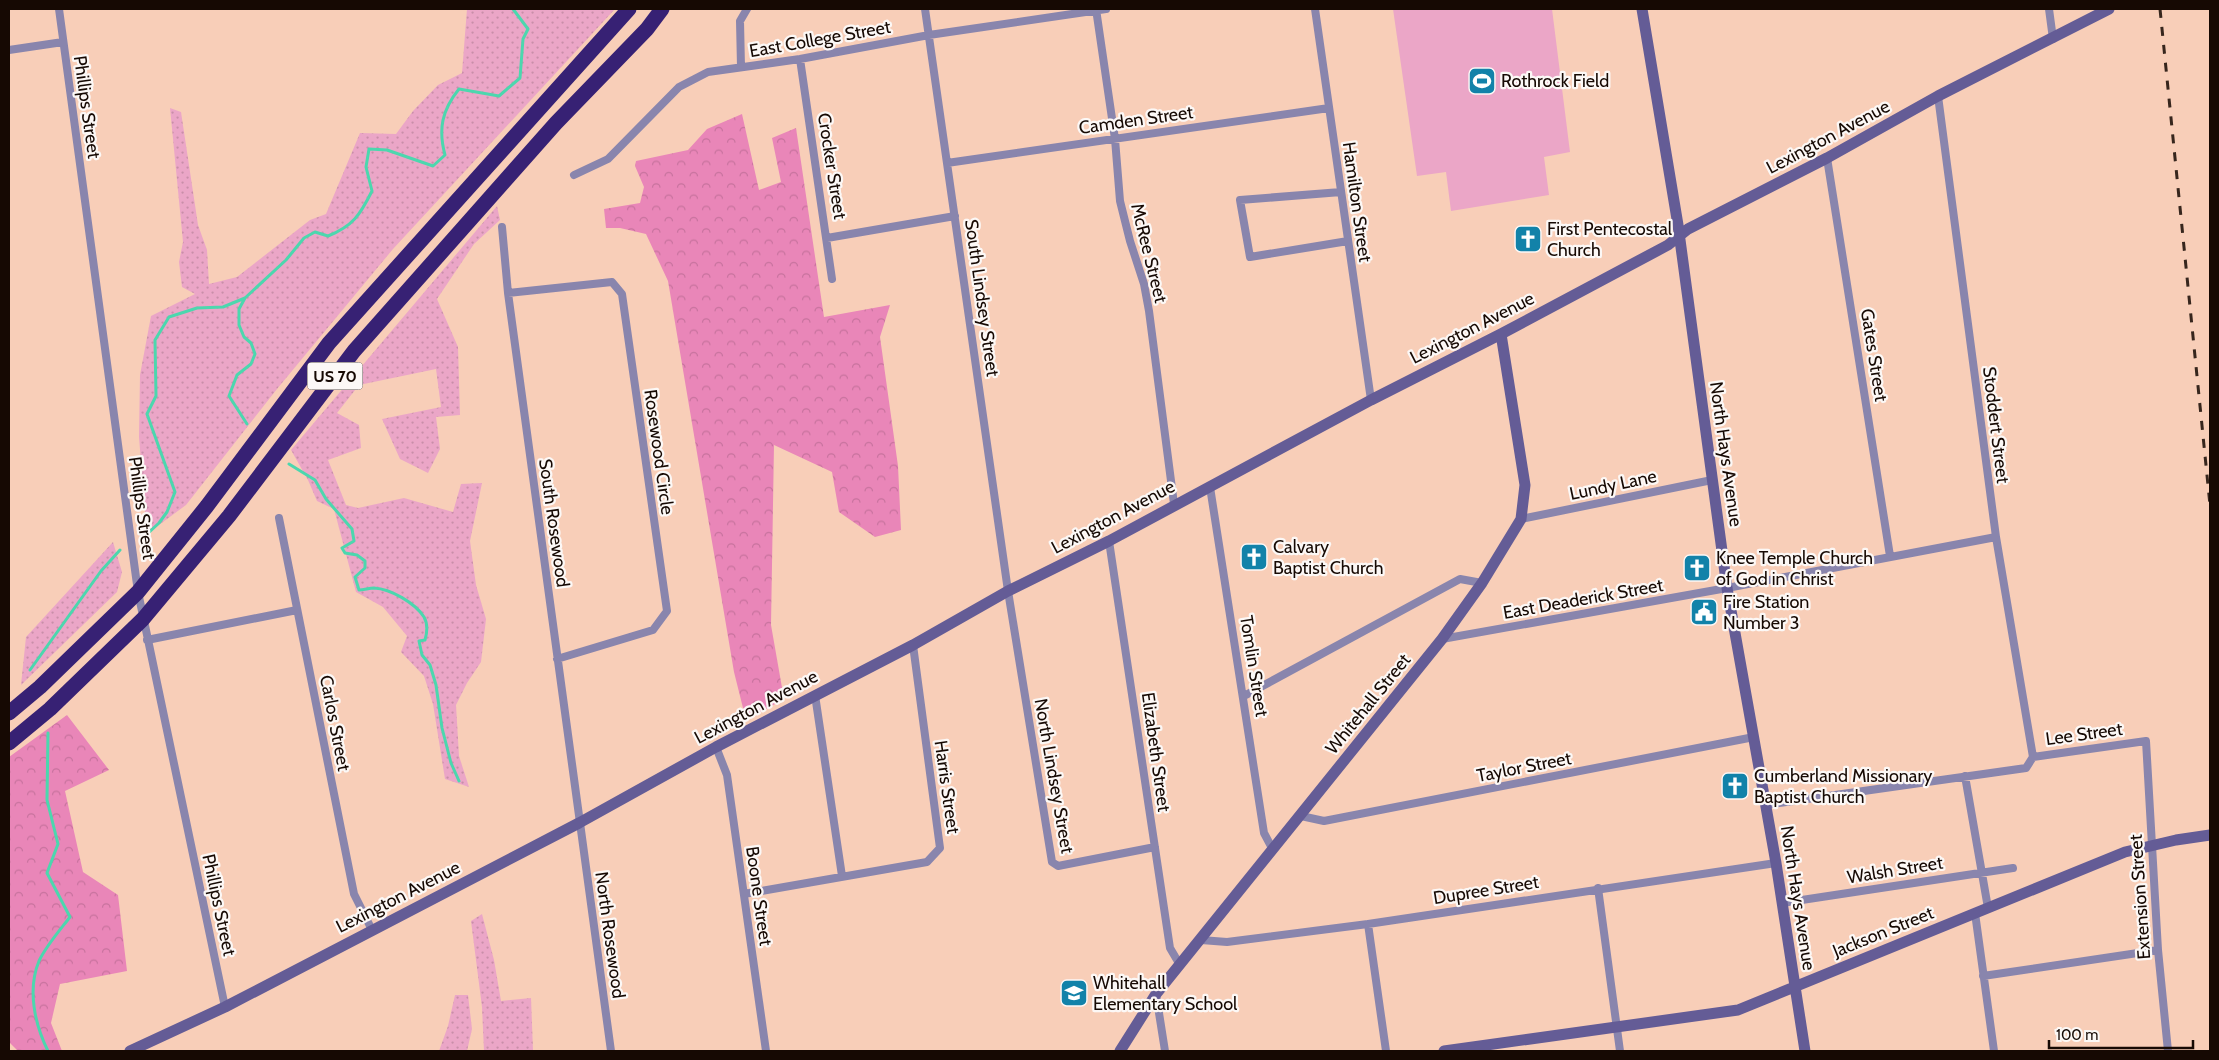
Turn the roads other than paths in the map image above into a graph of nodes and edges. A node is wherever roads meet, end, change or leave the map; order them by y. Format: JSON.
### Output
{"nodes":[{"id":1,"x":59,"y":9,"type":"edge"},
{"id":2,"x":629,"y":9,"type":"edge"},
{"id":3,"x":662,"y":9,"type":"edge"},
{"id":4,"x":747,"y":9,"type":"edge"},
{"id":5,"x":925,"y":9,"type":"edge"},
{"id":6,"x":1096,"y":9,"type":"edge"},
{"id":7,"x":1106,"y":9,"type":"edge"},
{"id":8,"x":1315,"y":9,"type":"edge"},
{"id":9,"x":1642,"y":9,"type":"edge"},
{"id":10,"x":2049,"y":9,"type":"edge"},
{"id":11,"x":2110,"y":9,"type":"edge"},
{"id":12,"x":929,"y":35,"type":"junction"},
{"id":13,"x":2053,"y":39,"type":"junction"},
{"id":14,"x":63,"y":42,"type":"junction"},
{"id":15,"x":9,"y":50,"type":"edge"},
{"id":16,"x":800,"y":59,"type":"junction"},
{"id":17,"x":741,"y":67,"type":"junction"},
{"id":18,"x":1938,"y":96,"type":"junction"},
{"id":19,"x":1329,"y":108,"type":"junction"},
{"id":20,"x":1115,"y":139,"type":"junction"},
{"id":21,"x":1828,"y":158,"type":"junction"},
{"id":22,"x":947,"y":163,"type":"junction"},
{"id":23,"x":574,"y":175,"type":"dead end"},
{"id":24,"x":1341,"y":192,"type":"junction"},
{"id":25,"x":955,"y":216,"type":"junction"},
{"id":26,"x":502,"y":227,"type":"dead end"},
{"id":27,"x":1679,"y":235,"type":"junction"},
{"id":28,"x":827,"y":238,"type":"junction"},
{"id":29,"x":1348,"y":241,"type":"junction"},
{"id":30,"x":832,"y":279,"type":"dead end"},
{"id":31,"x":508,"y":293,"type":"junction"},
{"id":32,"x":1501,"y":334,"type":"junction"},
{"id":33,"x":1370,"y":400,"type":"junction"},
{"id":34,"x":1712,"y":480,"type":"junction"},
{"id":35,"x":1210,"y":487,"type":"junction"},
{"id":36,"x":1174,"y":504,"type":"junction"},
{"id":37,"x":280,"y":518,"type":"dead end"},
{"id":38,"x":1521,"y":519,"type":"junction"},
{"id":39,"x":1996,"y":537,"type":"junction"},
{"id":40,"x":1109,"y":540,"type":"junction"},
{"id":41,"x":1890,"y":556,"type":"junction"},
{"id":42,"x":1482,"y":583,"type":"junction"},
{"id":43,"x":1727,"y":588,"type":"junction"},
{"id":44,"x":1008,"y":591,"type":"junction"},
{"id":45,"x":138,"y":592,"type":"junction"},
{"id":46,"x":297,"y":610,"type":"junction"},
{"id":47,"x":143,"y":619,"type":"junction"},
{"id":48,"x":1442,"y":639,"type":"junction"},
{"id":49,"x":147,"y":640,"type":"junction"},
{"id":50,"x":913,"y":645,"type":"junction"},
{"id":51,"x":557,"y":659,"type":"junction"},
{"id":52,"x":815,"y":695,"type":"junction"},
{"id":53,"x":1244,"y":696,"type":"junction"},
{"id":54,"x":9,"y":713,"type":"edge"},
{"id":55,"x":1754,"y":737,"type":"junction"},
{"id":56,"x":2146,"y":741,"type":"joint"},
{"id":57,"x":9,"y":743,"type":"edge"},
{"id":58,"x":716,"y":748,"type":"junction"},
{"id":59,"x":2033,"y":757,"type":"junction"},
{"id":60,"x":1965,"y":776,"type":"junction"},
{"id":61,"x":1765,"y":805,"type":"junction"},
{"id":62,"x":1301,"y":816,"type":"junction"},
{"id":63,"x":579,"y":823,"type":"junction"},
{"id":64,"x":2210,"y":835,"type":"edge"},
{"id":65,"x":1155,"y":847,"type":"junction"},
{"id":66,"x":1272,"y":848,"type":"junction"},
{"id":67,"x":1776,"y":863,"type":"junction"},
{"id":68,"x":2013,"y":868,"type":"dead end"},
{"id":69,"x":1981,"y":873,"type":"junction"},
{"id":70,"x":842,"y":876,"type":"junction"},
{"id":71,"x":1598,"y":888,"type":"junction"},
{"id":72,"x":744,"y":894,"type":"junction"},
{"id":73,"x":1782,"y":903,"type":"junction"},
{"id":74,"x":1988,"y":908,"type":"junction"},
{"id":75,"x":1976,"y":913,"type":"junction"},
{"id":76,"x":1368,"y":924,"type":"junction"},
{"id":77,"x":372,"y":930,"type":"junction"},
{"id":78,"x":1201,"y":940,"type":"junction"},
{"id":79,"x":2158,"y":950,"type":"junction"},
{"id":80,"x":1180,"y":965,"type":"junction"},
{"id":81,"x":1983,"y":976,"type":"junction"},
{"id":82,"x":1794,"y":986,"type":"junction"},
{"id":83,"x":1156,"y":994,"type":"junction"},
{"id":84,"x":225,"y":1007,"type":"junction"},
{"id":85,"x":1617,"y":1027,"type":"junction"},
{"id":86,"x":130,"y":1051,"type":"edge"},
{"id":87,"x":611,"y":1051,"type":"edge"},
{"id":88,"x":766,"y":1051,"type":"edge"},
{"id":89,"x":1120,"y":1051,"type":"edge"},
{"id":90,"x":1166,"y":1051,"type":"edge"},
{"id":91,"x":1386,"y":1051,"type":"edge"},
{"id":92,"x":1444,"y":1051,"type":"edge"},
{"id":93,"x":1620,"y":1051,"type":"edge"},
{"id":94,"x":1805,"y":1051,"type":"edge"},
{"id":95,"x":1994,"y":1051,"type":"edge"},
{"id":96,"x":2168,"y":1051,"type":"edge"}],
"edges":[{"from":1,"to":14,"type":"street","name":"Phillips Street"},
{"from":2,"to":45,"type":"highway","number":"US 70"},
{"from":3,"to":47,"type":"highway","number":"US 70"},
{"from":4,"to":17,"type":"street"},
{"from":5,"to":12,"type":"street","name":"South Lindsey Street"},
{"from":6,"to":7,"type":"street","name":"East College Street"},
{"from":6,"to":12,"type":"street","name":"East College Street"},
{"from":6,"to":20,"type":"street","name":"McRee Street"},
{"from":8,"to":19,"type":"street","name":"Hamilton Street"},
{"from":9,"to":27,"type":"street","name":"North Hays Avenue"},
{"from":10,"to":13,"type":"street"},
{"from":11,"to":13,"type":"street","name":"Lexington Avenue"},
{"from":12,"to":16,"type":"street","name":"East College Street"},
{"from":12,"to":22,"type":"street","name":"South Lindsey Street"},
{"from":13,"to":18,"type":"street","name":"Lexington Avenue"},
{"from":14,"to":15,"type":"street"},
{"from":14,"to":45,"type":"street","name":"Phillips Street"},
{"from":16,"to":17,"type":"street","name":"East College Street"},
{"from":16,"to":28,"type":"street","name":"Crocker Street"},
{"from":17,"to":23,"type":"street","name":"East College Street"},
{"from":18,"to":21,"type":"street","name":"Lexington Avenue"},
{"from":18,"to":39,"type":"street","name":"Stoddert Street"},
{"from":19,"to":20,"type":"street","name":"Camden Street"},
{"from":19,"to":24,"type":"street","name":"Hamilton Street"},
{"from":20,"to":22,"type":"street","name":"Camden Street"},
{"from":20,"to":36,"type":"street","name":"McRee Street"},
{"from":21,"to":27,"type":"street","name":"Lexington Avenue"},
{"from":21,"to":41,"type":"street","name":"Gates Street"},
{"from":22,"to":25,"type":"street","name":"South Lindsey Street"},
{"from":24,"to":29,"type":"street","name":"Hamilton Street"},
{"from":24,"to":29,"type":"street"},
{"from":25,"to":28,"type":"street"},
{"from":25,"to":44,"type":"street","name":"South Lindsey Street"},
{"from":26,"to":31,"type":"street","name":"South Rosewood"},
{"from":27,"to":32,"type":"street","name":"Lexington Avenue"},
{"from":27,"to":34,"type":"street","name":"North Hays Avenue"},
{"from":28,"to":30,"type":"street","name":"Crocker Street"},
{"from":29,"to":33,"type":"street","name":"Hamilton Street"},
{"from":31,"to":51,"type":"street","name":"South Rosewood"},
{"from":31,"to":51,"type":"street","name":"Rosewood Circle"},
{"from":32,"to":33,"type":"street","name":"Lexington Avenue"},
{"from":32,"to":38,"type":"street","name":"Whitehall Street"},
{"from":33,"to":35,"type":"street","name":"Lexington Avenue"},
{"from":34,"to":38,"type":"street","name":"Lundy Lane"},
{"from":34,"to":43,"type":"street","name":"North Hays Avenue"},
{"from":35,"to":36,"type":"street","name":"Lexington Avenue"},
{"from":35,"to":53,"type":"street","name":"Tomlin Street"},
{"from":36,"to":40,"type":"street","name":"Lexington Avenue"},
{"from":37,"to":46,"type":"street","name":"Carlos Street"},
{"from":38,"to":42,"type":"street","name":"Whitehall Street"},
{"from":39,"to":41,"type":"street","name":"East Deaderick Street"},
{"from":39,"to":59,"type":"street","name":"Stoddert Street"},
{"from":40,"to":44,"type":"street","name":"Lexington Avenue"},
{"from":40,"to":65,"type":"street","name":"Elizabeth Street"},
{"from":41,"to":43,"type":"street","name":"East Deaderick Street"},
{"from":42,"to":48,"type":"street","name":"Whitehall Street"},
{"from":42,"to":53,"type":"street"},
{"from":43,"to":48,"type":"street","name":"East Deaderick Street"},
{"from":43,"to":55,"type":"street","name":"North Hays Avenue"},
{"from":44,"to":50,"type":"street","name":"Lexington Avenue"},
{"from":44,"to":65,"type":"street","name":"North Lindsey Street"},
{"from":45,"to":47,"type":"street","name":"Phillips Street"},
{"from":45,"to":54,"type":"highway","number":"US 70"},
{"from":46,"to":49,"type":"street"},
{"from":46,"to":77,"type":"street","name":"Carlos Street"},
{"from":47,"to":49,"type":"street","name":"Phillips Street"},
{"from":47,"to":57,"type":"highway","number":"US 70"},
{"from":48,"to":62,"type":"street","name":"Whitehall Street"},
{"from":49,"to":84,"type":"street","name":"Phillips Street"},
{"from":50,"to":52,"type":"street","name":"Lexington Avenue"},
{"from":50,"to":70,"type":"street","name":"Harris Street"},
{"from":51,"to":63,"type":"street","name":"South Rosewood"},
{"from":52,"to":58,"type":"street","name":"Lexington Avenue"},
{"from":52,"to":70,"type":"street"},
{"from":53,"to":66,"type":"street","name":"Tomlin Street"},
{"from":55,"to":61,"type":"street","name":"North Hays Avenue"},
{"from":55,"to":62,"type":"street","name":"Taylor Street"},
{"from":56,"to":59,"type":"street","name":"Lee Street"},
{"from":56,"to":79,"type":"street","name":"Extension Street"},
{"from":58,"to":63,"type":"street","name":"Lexington Avenue"},
{"from":58,"to":72,"type":"street","name":"Boone Street"},
{"from":59,"to":60,"type":"street","name":"Lee Street"},
{"from":60,"to":61,"type":"street","name":"Lee Street"},
{"from":60,"to":69,"type":"street"},
{"from":61,"to":67,"type":"street","name":"North Hays Avenue"},
{"from":62,"to":66,"type":"street","name":"Whitehall Street"},
{"from":63,"to":77,"type":"street","name":"Lexington Avenue"},
{"from":63,"to":87,"type":"street","name":"North Rosewood"},
{"from":64,"to":74,"type":"street","name":"Jackson Street"},
{"from":65,"to":80,"type":"street","name":"Elizabeth Street"},
{"from":66,"to":78,"type":"street","name":"Whitehall Street"},
{"from":67,"to":71,"type":"street","name":"Dupree Street"},
{"from":67,"to":73,"type":"street","name":"North Hays Avenue"},
{"from":68,"to":69,"type":"street","name":"Walsh Street"},
{"from":69,"to":73,"type":"street","name":"Walsh Street"},
{"from":69,"to":74,"type":"street"},
{"from":70,"to":72,"type":"street","name":"Harris Street"},
{"from":71,"to":76,"type":"street","name":"Dupree Street"},
{"from":71,"to":85,"type":"street"},
{"from":72,"to":88,"type":"street","name":"Boone Street"},
{"from":73,"to":82,"type":"street","name":"North Hays Avenue"},
{"from":74,"to":75,"type":"street","name":"Jackson Street"},
{"from":75,"to":81,"type":"street"},
{"from":75,"to":82,"type":"street","name":"Jackson Street"},
{"from":76,"to":78,"type":"street","name":"Dupree Street"},
{"from":76,"to":91,"type":"street"},
{"from":77,"to":84,"type":"street","name":"Lexington Avenue"},
{"from":78,"to":80,"type":"street","name":"Whitehall Street"},
{"from":79,"to":81,"type":"street"},
{"from":79,"to":96,"type":"street","name":"Extension Street"},
{"from":80,"to":83,"type":"street","name":"Whitehall Street"},
{"from":81,"to":95,"type":"street"},
{"from":82,"to":85,"type":"street","name":"Jackson Street"},
{"from":82,"to":94,"type":"street","name":"North Hays Avenue"},
{"from":83,"to":89,"type":"street","name":"Whitehall Street"},
{"from":83,"to":90,"type":"street"},
{"from":84,"to":86,"type":"street","name":"Lexington Avenue"},
{"from":85,"to":92,"type":"street","name":"Jackson Street"},
{"from":85,"to":93,"type":"street"}]}
